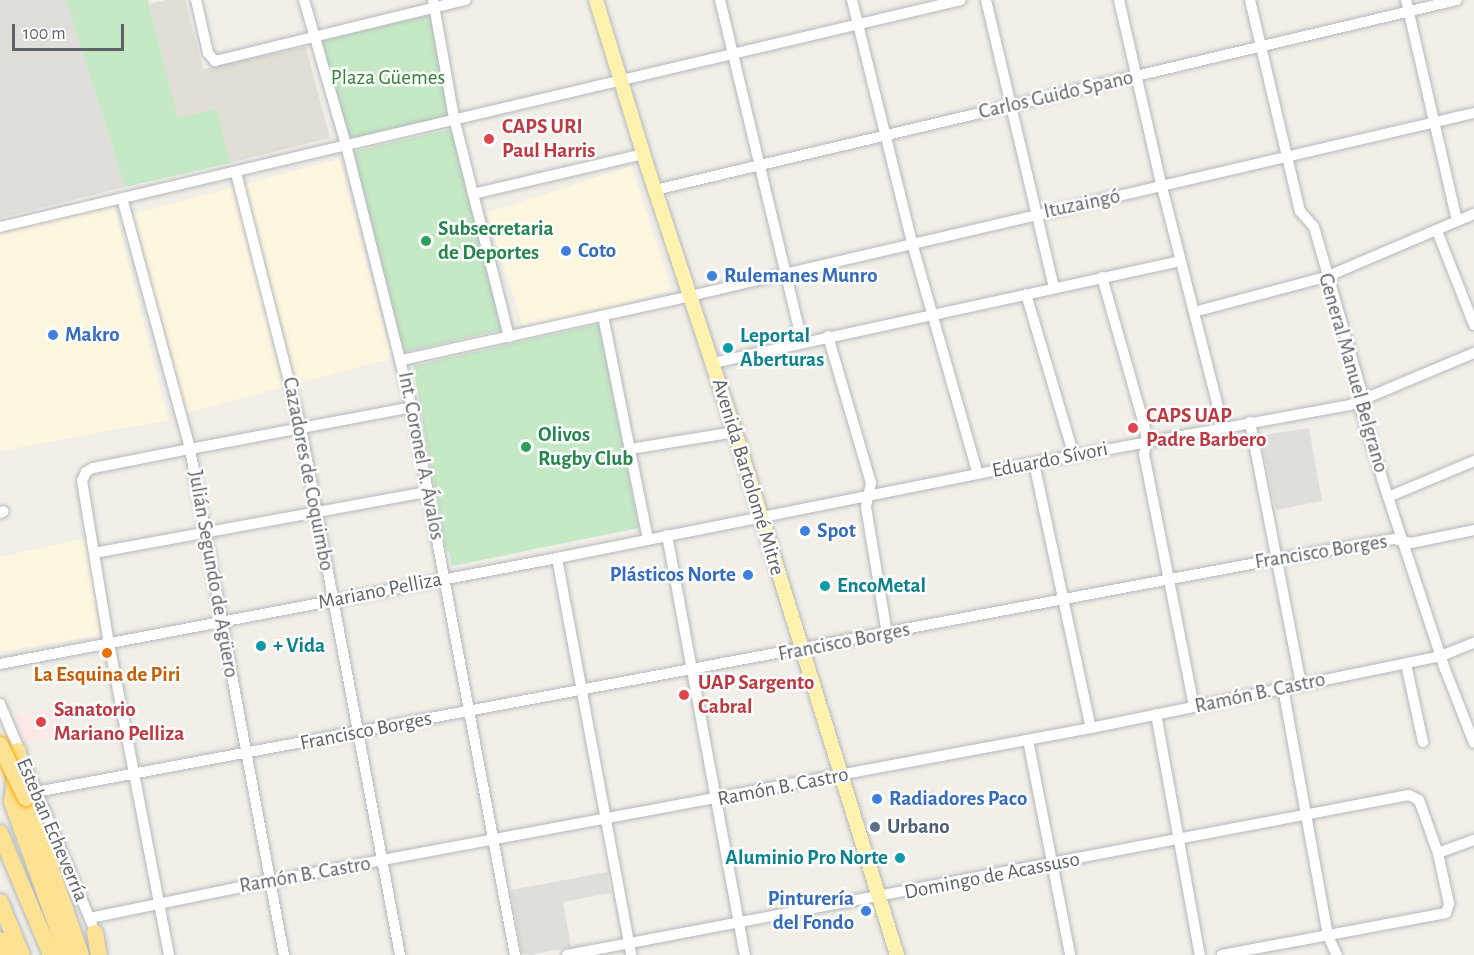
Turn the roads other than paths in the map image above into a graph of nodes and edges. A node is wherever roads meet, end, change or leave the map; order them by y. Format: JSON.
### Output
{"nodes":[{"id":1,"x":196,"y":0,"type":"edge"},
{"id":2,"x":304,"y":0,"type":"edge"},
{"id":3,"x":466,"y":0,"type":"edge"},
{"id":4,"x":596,"y":0,"type":"edge"},
{"id":5,"x":720,"y":0,"type":"edge"},
{"id":6,"x":852,"y":0,"type":"edge"},
{"id":7,"x":961,"y":0,"type":"edge"},
{"id":8,"x":986,"y":0,"type":"edge"},
{"id":9,"x":1119,"y":0,"type":"edge"},
{"id":10,"x":1250,"y":0,"type":"edge"},
{"id":11,"x":1457,"y":0,"type":"edge"},
{"id":12,"x":434,"y":4,"type":"edge"},
{"id":13,"x":1408,"y":6,"type":"edge"},
{"id":14,"x":858,"y":24,"type":"junction"},
{"id":15,"x":313,"y":38,"type":"junction"},
{"id":16,"x":1261,"y":48,"type":"junction"},
{"id":17,"x":733,"y":53,"type":"junction"},
{"id":18,"x":1137,"y":76,"type":"junction"},
{"id":19,"x":620,"y":78,"type":"junction"},
{"id":20,"x":1010,"y":105,"type":"junction"},
{"id":21,"x":1474,"y":113,"type":"edge"},
{"id":22,"x":454,"y":118,"type":"junction"},
{"id":23,"x":1434,"y":122,"type":"junction"},
{"id":24,"x":884,"y":135,"type":"junction"},
{"id":25,"x":346,"y":145,"type":"junction"},
{"id":26,"x":643,"y":154,"type":"junction"},
{"id":27,"x":1288,"y":157,"type":"junction"},
{"id":28,"x":758,"y":164,"type":"junction"},
{"id":29,"x":236,"y":172,"type":"junction"},
{"id":30,"x":1162,"y":187,"type":"junction"},
{"id":31,"x":655,"y":190,"type":"junction"},
{"id":32,"x":473,"y":194,"type":"junction"},
{"id":33,"x":122,"y":198,"type":"junction"},
{"id":34,"x":1038,"y":214,"type":"junction"},
{"id":35,"x":1474,"y":214,"type":"edge"},
{"id":36,"x":1457,"y":221,"type":"junction"},
{"id":37,"x":0,"y":227,"type":"edge"},
{"id":38,"x":1437,"y":231,"type":"junction"},
{"id":39,"x":912,"y":243,"type":"junction"},
{"id":40,"x":1180,"y":261,"type":"junction"},
{"id":41,"x":785,"y":273,"type":"junction"},
{"id":42,"x":1102,"y":277,"type":"junction"},
{"id":43,"x":1326,"y":277,"type":"junction"},
{"id":44,"x":1054,"y":288,"type":"junction"},
{"id":45,"x":1026,"y":294,"type":"junction"},
{"id":46,"x":690,"y":296,"type":"junction"},
{"id":47,"x":1194,"y":312,"type":"junction"},
{"id":48,"x":931,"y":314,"type":"junction"},
{"id":49,"x":603,"y":316,"type":"junction"},
{"id":50,"x":1474,"y":325,"type":"edge"},
{"id":51,"x":828,"y":336,"type":"junction"},
{"id":52,"x":509,"y":337,"type":"junction"},
{"id":53,"x":802,"y":342,"type":"junction"},
{"id":54,"x":1474,"y":353,"type":"edge"},
{"id":55,"x":402,"y":360,"type":"junction"},
{"id":56,"x":713,"y":363,"type":"junction"},
{"id":57,"x":1361,"y":402,"type":"junction"},
{"id":58,"x":412,"y":407,"type":"junction"},
{"id":59,"x":1250,"y":422,"type":"junction"},
{"id":60,"x":1223,"y":427,"type":"junction"},
{"id":61,"x":301,"y":428,"type":"junction"},
{"id":62,"x":735,"y":432,"type":"junction"},
{"id":63,"x":1147,"y":442,"type":"junction"},
{"id":64,"x":190,"y":448,"type":"junction"},
{"id":65,"x":630,"y":449,"type":"junction"},
{"id":66,"x":1074,"y":456,"type":"junction"},
{"id":67,"x":1474,"y":461,"type":"edge"},
{"id":68,"x":1034,"y":463,"type":"junction"},
{"id":69,"x":978,"y":474,"type":"junction"},
{"id":70,"x":428,"y":492,"type":"junction"},
{"id":71,"x":868,"y":496,"type":"junction"},
{"id":72,"x":1388,"y":497,"type":"junction"},
{"id":73,"x":315,"y":513,"type":"junction"},
{"id":74,"x":760,"y":516,"type":"junction"},
{"id":75,"x":1474,"y":530,"type":"edge"},
{"id":76,"x":206,"y":533,"type":"junction"},
{"id":77,"x":667,"y":536,"type":"junction"},
{"id":78,"x":648,"y":539,"type":"junction"},
{"id":79,"x":1402,"y":540,"type":"junction"},
{"id":80,"x":94,"y":553,"type":"junction"},
{"id":81,"x":557,"y":558,"type":"junction"},
{"id":82,"x":1278,"y":559,"type":"junction"},
{"id":83,"x":444,"y":579,"type":"junction"},
{"id":84,"x":1171,"y":579,"type":"junction"},
{"id":85,"x":333,"y":600,"type":"junction"},
{"id":86,"x":1063,"y":600,"type":"junction"},
{"id":87,"x":221,"y":621,"type":"junction"},
{"id":88,"x":887,"y":634,"type":"junction"},
{"id":89,"x":1474,"y":643,"type":"edge"},
{"id":90,"x":109,"y":644,"type":"junction"},
{"id":91,"x":800,"y":650,"type":"junction"},
{"id":92,"x":1441,"y":656,"type":"junction"},
{"id":93,"x":0,"y":664,"type":"edge"},
{"id":94,"x":1406,"y":664,"type":"junction"},
{"id":95,"x":692,"y":670,"type":"junction"},
{"id":96,"x":1301,"y":684,"type":"junction"},
{"id":97,"x":1283,"y":688,"type":"junction"},
{"id":98,"x":580,"y":691,"type":"junction"},
{"id":99,"x":0,"y":704,"type":"edge"},
{"id":100,"x":1194,"y":706,"type":"junction"},
{"id":101,"x":470,"y":712,"type":"junction"},
{"id":102,"x":1156,"y":714,"type":"junction"},
{"id":103,"x":1090,"y":728,"type":"junction"},
{"id":104,"x":357,"y":732,"type":"junction"},
{"id":105,"x":1473,"y":737,"type":"edge"},
{"id":106,"x":1028,"y":740,"type":"junction"},
{"id":107,"x":1423,"y":742,"type":"dead end"},
{"id":108,"x":0,"y":745,"type":"edge"},
{"id":109,"x":18,"y":751,"type":"junction"},
{"id":110,"x":247,"y":753,"type":"junction"},
{"id":111,"x":135,"y":775,"type":"junction"},
{"id":112,"x":840,"y":776,"type":"junction"},
{"id":113,"x":31,"y":795,"type":"junction"},
{"id":114,"x":715,"y":800,"type":"junction"},
{"id":115,"x":1304,"y":816,"type":"junction"},
{"id":116,"x":606,"y":819,"type":"junction"},
{"id":117,"x":0,"y":833,"type":"edge"},
{"id":118,"x":494,"y":839,"type":"junction"},
{"id":119,"x":1474,"y":840,"type":"edge"},
{"id":120,"x":1178,"y":841,"type":"junction"},
{"id":121,"x":1438,"y":853,"type":"junction"},
{"id":122,"x":383,"y":861,"type":"junction"},
{"id":123,"x":1052,"y":865,"type":"junction"},
{"id":124,"x":270,"y":881,"type":"junction"},
{"id":125,"x":879,"y":897,"type":"junction"},
{"id":126,"x":0,"y":902,"type":"edge"},
{"id":127,"x":159,"y":903,"type":"junction"},
{"id":128,"x":740,"y":923,"type":"junction"},
{"id":129,"x":92,"y":926,"type":"junction"},
{"id":130,"x":1328,"y":936,"type":"junction"},
{"id":131,"x":0,"y":940,"type":"edge"},
{"id":132,"x":630,"y":950,"type":"edge"},
{"id":133,"x":9,"y":955,"type":"edge"},
{"id":134,"x":22,"y":955,"type":"edge"},
{"id":135,"x":51,"y":955,"type":"edge"},
{"id":136,"x":67,"y":955,"type":"edge"},
{"id":137,"x":81,"y":955,"type":"edge"},
{"id":138,"x":99,"y":955,"type":"edge"},
{"id":139,"x":105,"y":955,"type":"edge"},
{"id":140,"x":169,"y":955,"type":"edge"},
{"id":141,"x":284,"y":955,"type":"edge"},
{"id":142,"x":400,"y":955,"type":"edge"},
{"id":143,"x":515,"y":955,"type":"edge"},
{"id":144,"x":567,"y":955,"type":"edge"},
{"id":145,"x":745,"y":955,"type":"edge"},
{"id":146,"x":897,"y":955,"type":"edge"},
{"id":147,"x":1070,"y":955,"type":"edge"},
{"id":148,"x":1200,"y":955,"type":"edge"},
{"id":149,"x":1222,"y":955,"type":"edge"},
{"id":150,"x":1336,"y":955,"type":"edge"}],
"edges":[{"from":1,"to":15,"type":"street"},
{"from":2,"to":15,"type":"street","name":"Int. Coronel A. Ávalos"},
{"from":3,"to":12,"type":"street"},
{"from":4,"to":19,"type":"main road","name":"Avenida Bartolomé Mitre"},
{"from":5,"to":17,"type":"street"},
{"from":6,"to":14,"type":"street"},
{"from":7,"to":14,"type":"street"},
{"from":8,"to":20,"type":"street"},
{"from":9,"to":18,"type":"street"},
{"from":10,"to":16,"type":"street","name":"General Manuel Belgrano"},
{"from":11,"to":13,"type":"street","name":"Carlos Guido Spano"},
{"from":12,"to":15,"type":"street"},
{"from":12,"to":22,"type":"street"},
{"from":13,"to":16,"type":"street","name":"Carlos Guido Spano"},
{"from":13,"to":23,"type":"street"},
{"from":14,"to":17,"type":"street"},
{"from":14,"to":24,"type":"street"},
{"from":15,"to":25,"type":"street","name":"Int. Coronel A. Ávalos"},
{"from":16,"to":18,"type":"street","name":"Carlos Guido Spano"},
{"from":16,"to":27,"type":"street","name":"General Manuel Belgrano"},
{"from":17,"to":19,"type":"street"},
{"from":17,"to":28,"type":"street"},
{"from":18,"to":20,"type":"street","name":"Carlos Guido Spano"},
{"from":18,"to":30,"type":"street"},
{"from":19,"to":22,"type":"street"},
{"from":19,"to":26,"type":"main road","name":"Avenida Bartolomé Mitre"},
{"from":20,"to":24,"type":"street","name":"Carlos Guido Spano"},
{"from":20,"to":34,"type":"street"},
{"from":21,"to":23,"type":"street","name":"Ituzaingó"},
{"from":22,"to":25,"type":"street"},
{"from":22,"to":32,"type":"street"},
{"from":23,"to":27,"type":"street","name":"Ituzaingó"},
{"from":23,"to":36,"type":"street"},
{"from":24,"to":28,"type":"street","name":"Carlos Guido Spano"},
{"from":24,"to":39,"type":"street"},
{"from":25,"to":29,"type":"street"},
{"from":25,"to":55,"type":"street","name":"Int. Coronel A. Ávalos"},
{"from":26,"to":31,"type":"main road","name":"Avenida Bartolomé Mitre"},
{"from":26,"to":32,"type":"street"},
{"from":27,"to":30,"type":"street","name":"Ituzaingó"},
{"from":27,"to":43,"type":"street","name":"General Manuel Belgrano"},
{"from":28,"to":31,"type":"street","name":"Carlos Guido Spano"},
{"from":28,"to":41,"type":"street"},
{"from":29,"to":33,"type":"street"},
{"from":29,"to":61,"type":"street","name":"Cazadores de Coquimbo"},
{"from":30,"to":34,"type":"street","name":"Ituzaingó"},
{"from":30,"to":40,"type":"street"},
{"from":31,"to":46,"type":"main road","name":"Avenida Bartolomé Mitre"},
{"from":32,"to":52,"type":"street"},
{"from":33,"to":37,"type":"street"},
{"from":33,"to":64,"type":"street","name":"Julián Segundo de Agüero"},
{"from":34,"to":39,"type":"street","name":"Ituzaingó"},
{"from":34,"to":44,"type":"street"},
{"from":35,"to":36,"type":"street"},
{"from":36,"to":38,"type":"street"},
{"from":38,"to":43,"type":"street"},
{"from":38,"to":50,"type":"street"},
{"from":39,"to":41,"type":"street","name":"Ituzaingó"},
{"from":39,"to":48,"type":"street"},
{"from":40,"to":42,"type":"street"},
{"from":40,"to":47,"type":"street"},
{"from":41,"to":46,"type":"street","name":"Ituzaingó"},
{"from":41,"to":53,"type":"street"},
{"from":42,"to":44,"type":"street"},
{"from":42,"to":63,"type":"street"},
{"from":43,"to":47,"type":"street"},
{"from":43,"to":57,"type":"street","name":"General Manuel Belgrano"},
{"from":44,"to":45,"type":"street"},
{"from":45,"to":48,"type":"street"},
{"from":45,"to":66,"type":"street"},
{"from":46,"to":49,"type":"street","name":"Ituzaingó"},
{"from":46,"to":56,"type":"main road","name":"Avenida Bartolomé Mitre"},
{"from":47,"to":60,"type":"street"},
{"from":48,"to":51,"type":"street"},
{"from":48,"to":69,"type":"street"},
{"from":49,"to":52,"type":"street","name":"Ituzaingó"},
{"from":49,"to":65,"type":"street"},
{"from":51,"to":53,"type":"street"},
{"from":51,"to":71,"type":"street"},
{"from":52,"to":55,"type":"street","name":"Ituzaingó"},
{"from":53,"to":56,"type":"street"},
{"from":54,"to":57,"type":"street","name":"Eduardo Sívori"},
{"from":55,"to":58,"type":"street","name":"Int. Coronel A. Ávalos"},
{"from":56,"to":62,"type":"main road","name":"Avenida Bartolomé Mitre"},
{"from":57,"to":59,"type":"street","name":"Eduardo Sívori"},
{"from":57,"to":72,"type":"street","name":"General Manuel Belgrano"},
{"from":58,"to":61,"type":"street"},
{"from":58,"to":70,"type":"street","name":"Int. Coronel A. Ávalos"},
{"from":59,"to":60,"type":"street","name":"Eduardo Sívori"},
{"from":59,"to":82,"type":"street"},
{"from":60,"to":63,"type":"street","name":"Eduardo Sívori"},
{"from":61,"to":64,"type":"street"},
{"from":61,"to":73,"type":"street","name":"Cazadores de Coquimbo"},
{"from":62,"to":65,"type":"street"},
{"from":62,"to":74,"type":"main road","name":"Avenida Bartolomé Mitre"},
{"from":63,"to":66,"type":"street","name":"Eduardo Sívori"},
{"from":63,"to":84,"type":"street"},
{"from":64,"to":76,"type":"street","name":"Julián Segundo de Agüero"},
{"from":64,"to":80,"type":"street"},
{"from":65,"to":78,"type":"street"},
{"from":66,"to":68,"type":"street","name":"Eduardo Sívori"},
{"from":67,"to":72,"type":"street"},
{"from":68,"to":69,"type":"street","name":"Eduardo Sívori"},
{"from":68,"to":86,"type":"street"},
{"from":69,"to":71,"type":"street","name":"Eduardo Sívori"},
{"from":70,"to":73,"type":"street"},
{"from":70,"to":83,"type":"street","name":"Int. Coronel A. Ávalos"},
{"from":71,"to":74,"type":"street","name":"Eduardo Sívori"},
{"from":71,"to":88,"type":"street"},
{"from":72,"to":79,"type":"street","name":"General Manuel Belgrano"},
{"from":73,"to":76,"type":"street"},
{"from":73,"to":85,"type":"street","name":"Cazadores de Coquimbo"},
{"from":74,"to":77,"type":"street","name":"Mariano Pelliza"},
{"from":74,"to":91,"type":"main road","name":"Avenida Bartolomé Mitre"},
{"from":75,"to":79,"type":"street","name":"Francisco Borges"},
{"from":76,"to":80,"type":"street"},
{"from":76,"to":87,"type":"street","name":"Julián Segundo de Agüero"},
{"from":77,"to":78,"type":"street","name":"Mariano Pelliza"},
{"from":77,"to":95,"type":"street"},
{"from":78,"to":81,"type":"street","name":"Mariano Pelliza"},
{"from":79,"to":82,"type":"street","name":"Francisco Borges"},
{"from":79,"to":92,"type":"street","name":"General Manuel Belgrano"},
{"from":80,"to":90,"type":"street"},
{"from":81,"to":83,"type":"street","name":"Mariano Pelliza"},
{"from":81,"to":98,"type":"street"},
{"from":82,"to":84,"type":"street","name":"Francisco Borges"},
{"from":82,"to":96,"type":"street"},
{"from":83,"to":85,"type":"street","name":"Mariano Pelliza"},
{"from":83,"to":101,"type":"street","name":"Int. Coronel A. Ávalos"},
{"from":84,"to":86,"type":"street","name":"Francisco Borges"},
{"from":84,"to":100,"type":"street"},
{"from":85,"to":87,"type":"street","name":"Mariano Pelliza"},
{"from":85,"to":104,"type":"street","name":"Cazadores de Coquimbo"},
{"from":86,"to":88,"type":"street","name":"Francisco Borges"},
{"from":86,"to":103,"type":"street"},
{"from":87,"to":90,"type":"street","name":"Mariano Pelliza"},
{"from":87,"to":110,"type":"street","name":"Julián Segundo de Agüero"},
{"from":88,"to":91,"type":"street","name":"Francisco Borges"},
{"from":89,"to":92,"type":"street","name":"Ramón B. Castro"},
{"from":90,"to":93,"type":"street","name":"Mariano Pelliza"},
{"from":90,"to":111,"type":"street"},
{"from":91,"to":95,"type":"street","name":"Francisco Borges"},
{"from":91,"to":112,"type":"main road","name":"Avenida Bartolomé Mitre"},
{"from":92,"to":94,"type":"street","name":"Ramón B. Castro"},
{"from":92,"to":105,"type":"street","name":"General Manuel Belgrano"},
{"from":94,"to":96,"type":"street","name":"Ramón B. Castro"},
{"from":94,"to":107,"type":"street"},
{"from":95,"to":98,"type":"street","name":"Francisco Borges"},
{"from":95,"to":114,"type":"street"},
{"from":96,"to":97,"type":"street","name":"Ramón B. Castro"},
{"from":97,"to":100,"type":"street","name":"Ramón B. Castro"},
{"from":97,"to":115,"type":"street"},
{"from":98,"to":101,"type":"street","name":"Francisco Borges"},
{"from":98,"to":116,"type":"street"},
{"from":99,"to":109,"type":"street","name":"Esteban Echeverría"},
{"from":100,"to":102,"type":"street","name":"Ramón B. Castro"},
{"from":101,"to":104,"type":"street","name":"Francisco Borges"},
{"from":101,"to":118,"type":"street","name":"Int. Coronel A. Ávalos"},
{"from":102,"to":103,"type":"street","name":"Ramón B. Castro"},
{"from":102,"to":120,"type":"street"},
{"from":103,"to":106,"type":"street","name":"Ramón B. Castro"},
{"from":104,"to":110,"type":"street","name":"Francisco Borges"},
{"from":104,"to":122,"type":"street","name":"Cazadores de Coquimbo"},
{"from":106,"to":112,"type":"street","name":"Ramón B. Castro"},
{"from":106,"to":123,"type":"street"},
{"from":108,"to":113,"type":"highway","bridge":true},
{"from":109,"to":113,"type":"street","name":"Esteban Echeverría"},
{"from":109,"to":136,"type":"highway"},
{"from":110,"to":111,"type":"street","name":"Francisco Borges"},
{"from":110,"to":124,"type":"street","name":"Julián Segundo de Agüero"},
{"from":111,"to":113,"type":"street","name":"Francisco Borges"},
{"from":111,"to":127,"type":"street"},
{"from":112,"to":114,"type":"street","name":"Ramón B. Castro"},
{"from":112,"to":125,"type":"main road","name":"Avenida Bartolomé Mitre"},
{"from":113,"to":129,"type":"street","name":"Esteban Echeverría"},
{"from":113,"to":137,"type":"highway"},
{"from":114,"to":116,"type":"street","name":"Ramón B. Castro"},
{"from":114,"to":128,"type":"street"},
{"from":115,"to":120,"type":"street","name":"Domingo de Acassuso"},
{"from":115,"to":121,"type":"street","name":"Domingo de Acassuso"},
{"from":115,"to":130,"type":"street"},
{"from":116,"to":118,"type":"street","name":"Ramón B. Castro"},
{"from":116,"to":132,"type":"street"},
{"from":117,"to":135,"type":"highway"},
{"from":118,"to":122,"type":"street","name":"Ramón B. Castro"},
{"from":118,"to":143,"type":"street","name":"Int. Coronel A. Ávalos"},
{"from":119,"to":121,"type":"street"},
{"from":120,"to":123,"type":"street","name":"Domingo de Acassuso"},
{"from":120,"to":148,"type":"street"},
{"from":121,"to":130,"type":"street"},
{"from":122,"to":124,"type":"street","name":"Ramón B. Castro"},
{"from":122,"to":142,"type":"street","name":"Cazadores de Coquimbo"},
{"from":123,"to":125,"type":"street","name":"Domingo de Acassuso"},
{"from":123,"to":147,"type":"street"},
{"from":124,"to":127,"type":"street","name":"Ramón B. Castro"},
{"from":124,"to":141,"type":"street","name":"Julián Segundo de Agüero"},
{"from":125,"to":128,"type":"street","name":"Domingo de Acassuso"},
{"from":125,"to":146,"type":"main road","name":"Avenida Bartolomé Mitre"},
{"from":126,"to":134,"type":"highway"},
{"from":127,"to":129,"type":"street","name":"Ramón B. Castro"},
{"from":127,"to":140,"type":"street"},
{"from":128,"to":132,"type":"street","name":"Domingo de Acassuso"},
{"from":128,"to":145,"type":"street"},
{"from":129,"to":138,"type":"highway"},
{"from":129,"to":139,"type":"street","name":"Esteban Echeverría"},
{"from":130,"to":149,"type":"street"},
{"from":130,"to":150,"type":"street"},
{"from":131,"to":133,"type":"highway"},
{"from":132,"to":144,"type":"street","name":"Domingo de Acassuso"}]}
